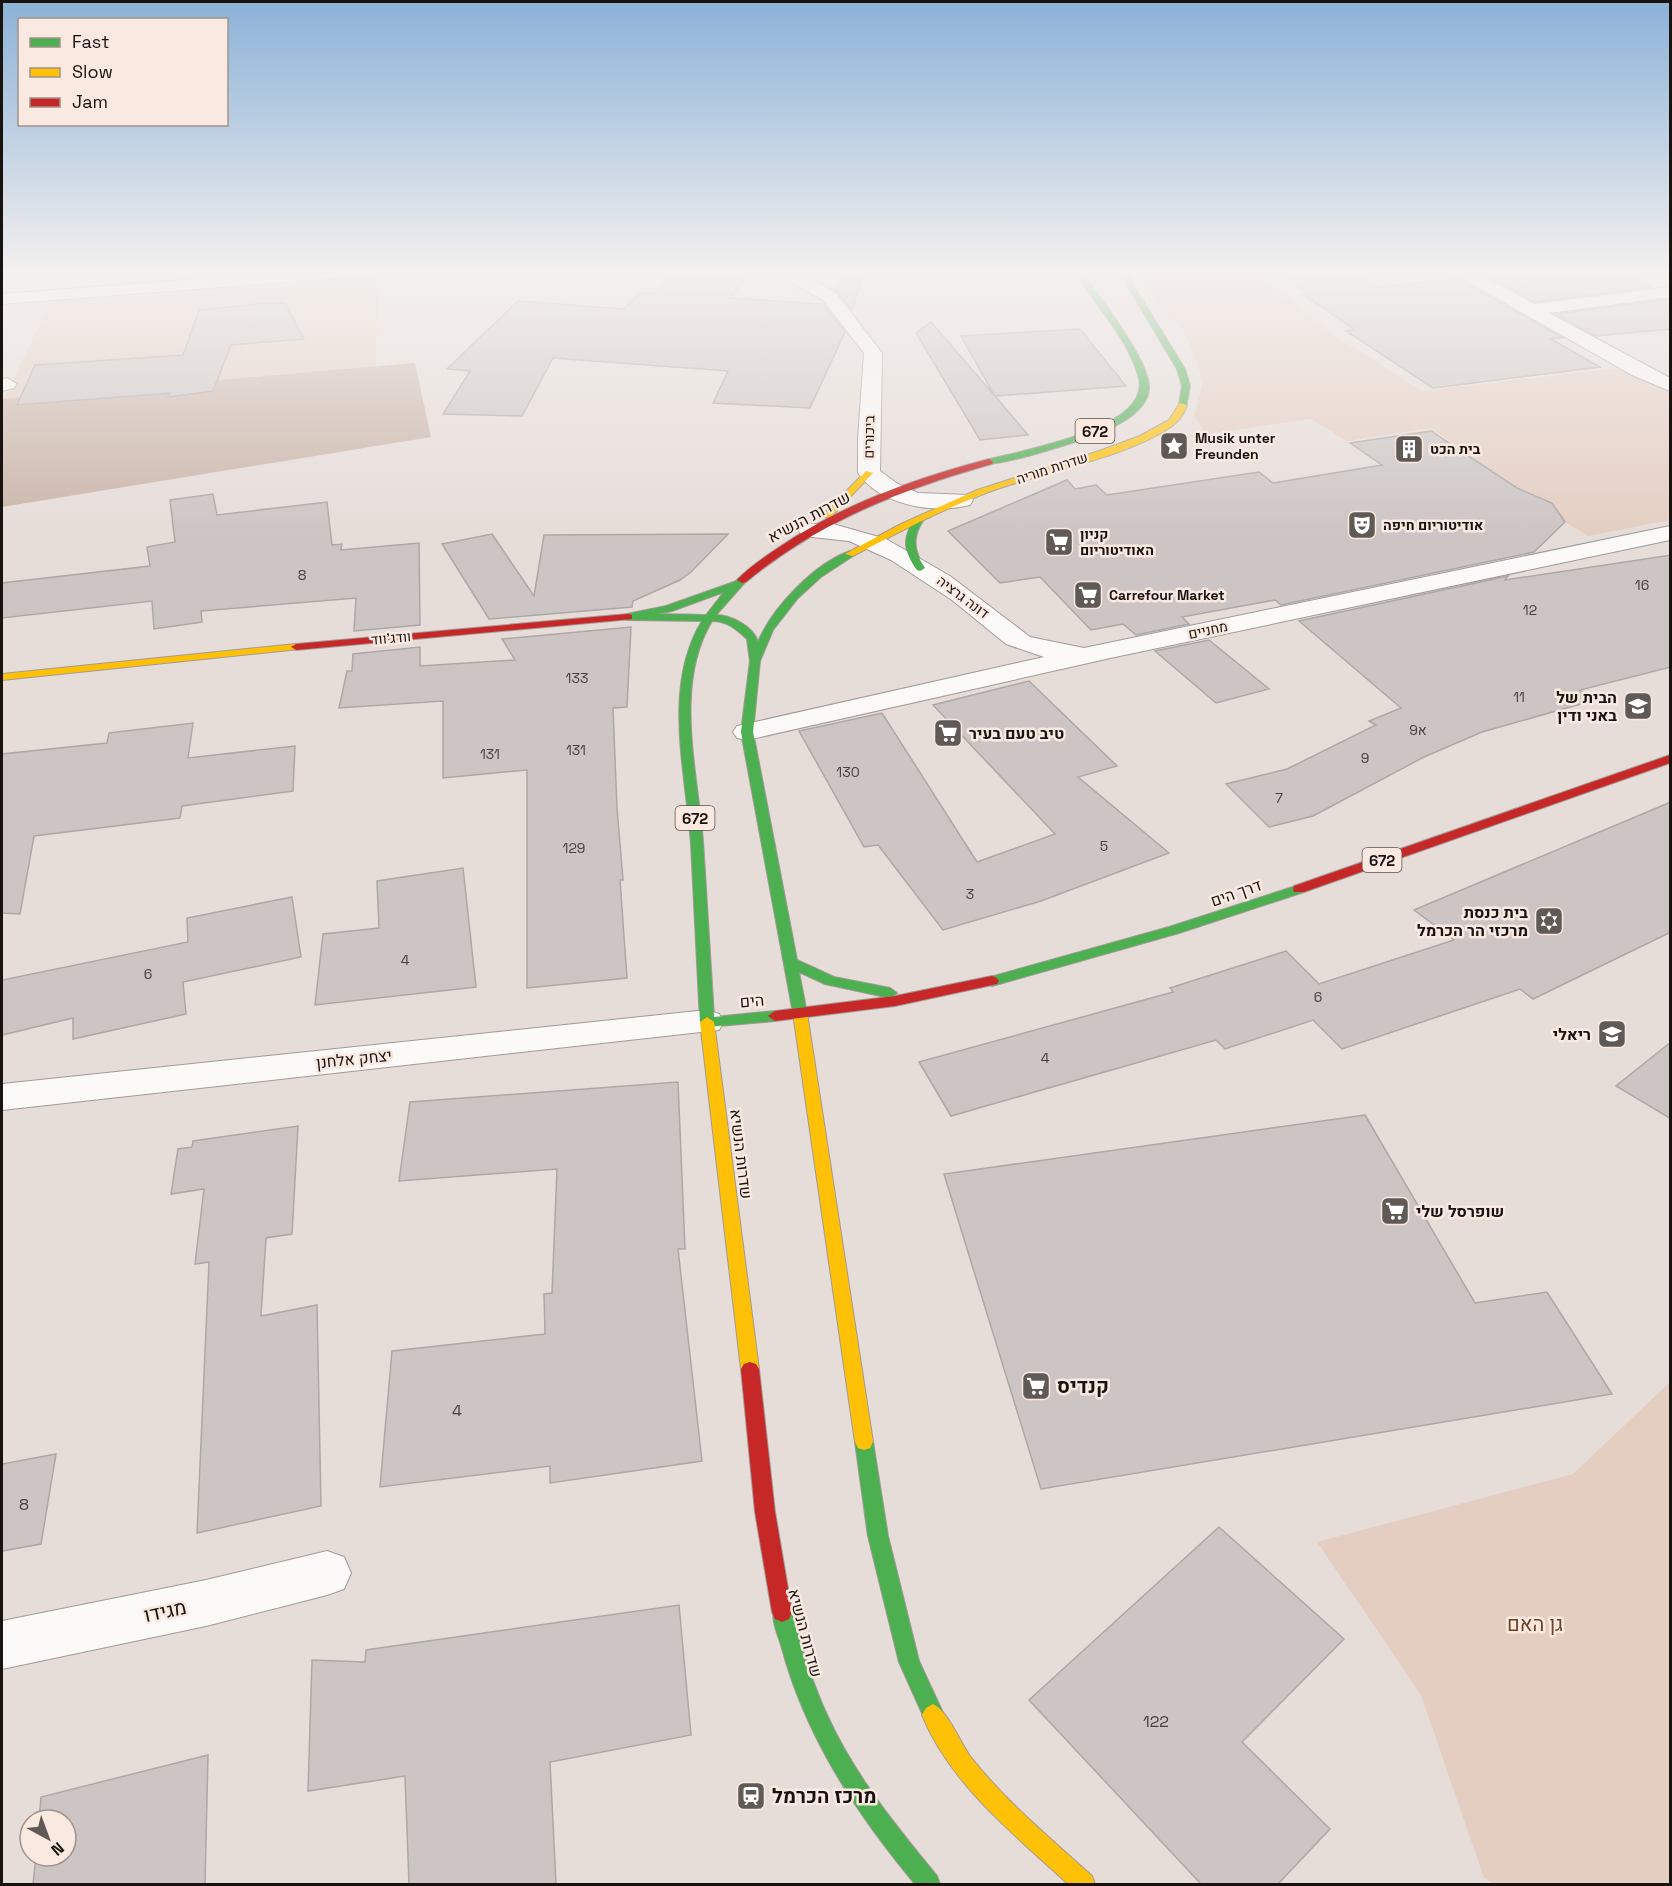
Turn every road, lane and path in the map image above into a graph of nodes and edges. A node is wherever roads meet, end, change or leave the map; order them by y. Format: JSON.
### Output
{"nodes":[{"id":1,"x":873,"y":358,"type":"edge"},
{"id":2,"x":1133,"y":358,"type":"edge"},
{"id":3,"x":1174,"y":358,"type":"edge"},
{"id":4,"x":1616,"y":358,"type":"edge"},
{"id":5,"x":1671,"y":385,"type":"edge"},
{"id":6,"x":869,"y":473,"type":"junction"},
{"id":7,"x":897,"y":492,"type":"junction"},
{"id":8,"x":962,"y":500,"type":"junction"},
{"id":9,"x":919,"y":519,"type":"junction"},
{"id":10,"x":811,"y":531,"type":"junction"},
{"id":11,"x":1671,"y":533,"type":"edge"},
{"id":12,"x":872,"y":542,"type":"junction"},
{"id":13,"x":920,"y":568,"type":"junction"},
{"id":14,"x":738,"y":583,"type":"junction"},
{"id":15,"x":627,"y":617,"type":"junction"},
{"id":16,"x":709,"y":617,"type":"junction"},
{"id":17,"x":1020,"y":642,"type":"junction"},
{"id":18,"x":1115,"y":649,"type":"junction"},
{"id":19,"x":755,"y":661,"type":"junction"},
{"id":20,"x":1017,"y":672,"type":"junction"},
{"id":21,"x":2,"y":677,"type":"edge"},
{"id":22,"x":747,"y":732,"type":"junction"},
{"id":23,"x":1671,"y":759,"type":"edge"},
{"id":24,"x":792,"y":963,"type":"junction"},
{"id":25,"x":916,"y":997,"type":"junction"},
{"id":26,"x":801,"y":1013,"type":"junction"},
{"id":27,"x":707,"y":1022,"type":"junction"},
{"id":28,"x":2,"y":1097,"type":"edge"},
{"id":29,"x":327,"y":1573,"type":"dead end"},
{"id":30,"x":2,"y":1645,"type":"edge"},
{"id":31,"x":1044,"y":1848,"type":"junction"},
{"id":32,"x":929,"y":1884,"type":"edge"},
{"id":33,"x":1070,"y":1884,"type":"edge"},
{"id":34,"x":1084,"y":1884,"type":"edge"}],
"edges":[{"from":1,"to":6,"type":"street","name":"ביכורים"},
{"from":2,"to":7,"type":"main road","name":"שדרות מוריה","number":"672"},
{"from":3,"to":8,"type":"main road","name":"שדרות מוריה","number":"672"},
{"from":4,"to":5,"type":"street"},
{"from":6,"to":7,"type":"street","name":"ביכורים"},
{"from":6,"to":10,"type":"main road"},
{"from":7,"to":8,"type":"street","name":"ביכורים"},
{"from":7,"to":10,"type":"main road","name":"שדרות הנשיא","number":"672"},
{"from":8,"to":9,"type":"main road","name":"שדרות מוריה","number":"672"},
{"from":9,"to":12,"type":"main road","name":"שדרות מוריה","number":"672"},
{"from":9,"to":13,"type":"main road"},
{"from":10,"to":12,"type":"street","name":"דונה גרציה"},
{"from":10,"to":14,"type":"main road","name":"שדרות הנשיא","number":"672"},
{"from":11,"to":18,"type":"street","name":"מחניים"},
{"from":12,"to":13,"type":"street","name":"דונה גרציה"},
{"from":12,"to":19,"type":"main road","number":"672"},
{"from":13,"to":17,"type":"street","name":"דונה גרציה"},
{"from":14,"to":15,"type":"main road"},
{"from":14,"to":16,"type":"main road","name":"שדרות הנשיא","number":"672"},
{"from":15,"to":16,"type":"main road","name":"וודג'ווד"},
{"from":15,"to":21,"type":"main road","name":"וודג'ווד"},
{"from":16,"to":19,"type":"main road","name":"וודג'ווד"},
{"from":16,"to":27,"type":"main road","name":"שדרות הנשיא","number":"672"},
{"from":17,"to":18,"type":"street","name":"דונה גרציה"},
{"from":17,"to":20,"type":"street"},
{"from":18,"to":20,"type":"street","name":"מחניים"},
{"from":19,"to":22,"type":"main road","number":"672"},
{"from":20,"to":22,"type":"street","name":"מחניים"},
{"from":22,"to":24,"type":"main road","number":"672"},
{"from":23,"to":25,"type":"main road","name":"דרך הים","number":"672"},
{"from":24,"to":25,"type":"main road"},
{"from":24,"to":26,"type":"main road","number":"672"},
{"from":25,"to":26,"type":"main road","name":"דרך הים","number":"672"},
{"from":26,"to":27,"type":"main road","name":"הים","number":"672"},
{"from":26,"to":31,"type":"main road"},
{"from":27,"to":28,"type":"street","name":"יצחק אלחנן"},
{"from":27,"to":32,"type":"main road","name":"שדרות הנשיא"},
{"from":29,"to":30,"type":"street","name":"מגידו"},
{"from":31,"to":33,"type":"main road"},
{"from":31,"to":34,"type":"main road"}]}
